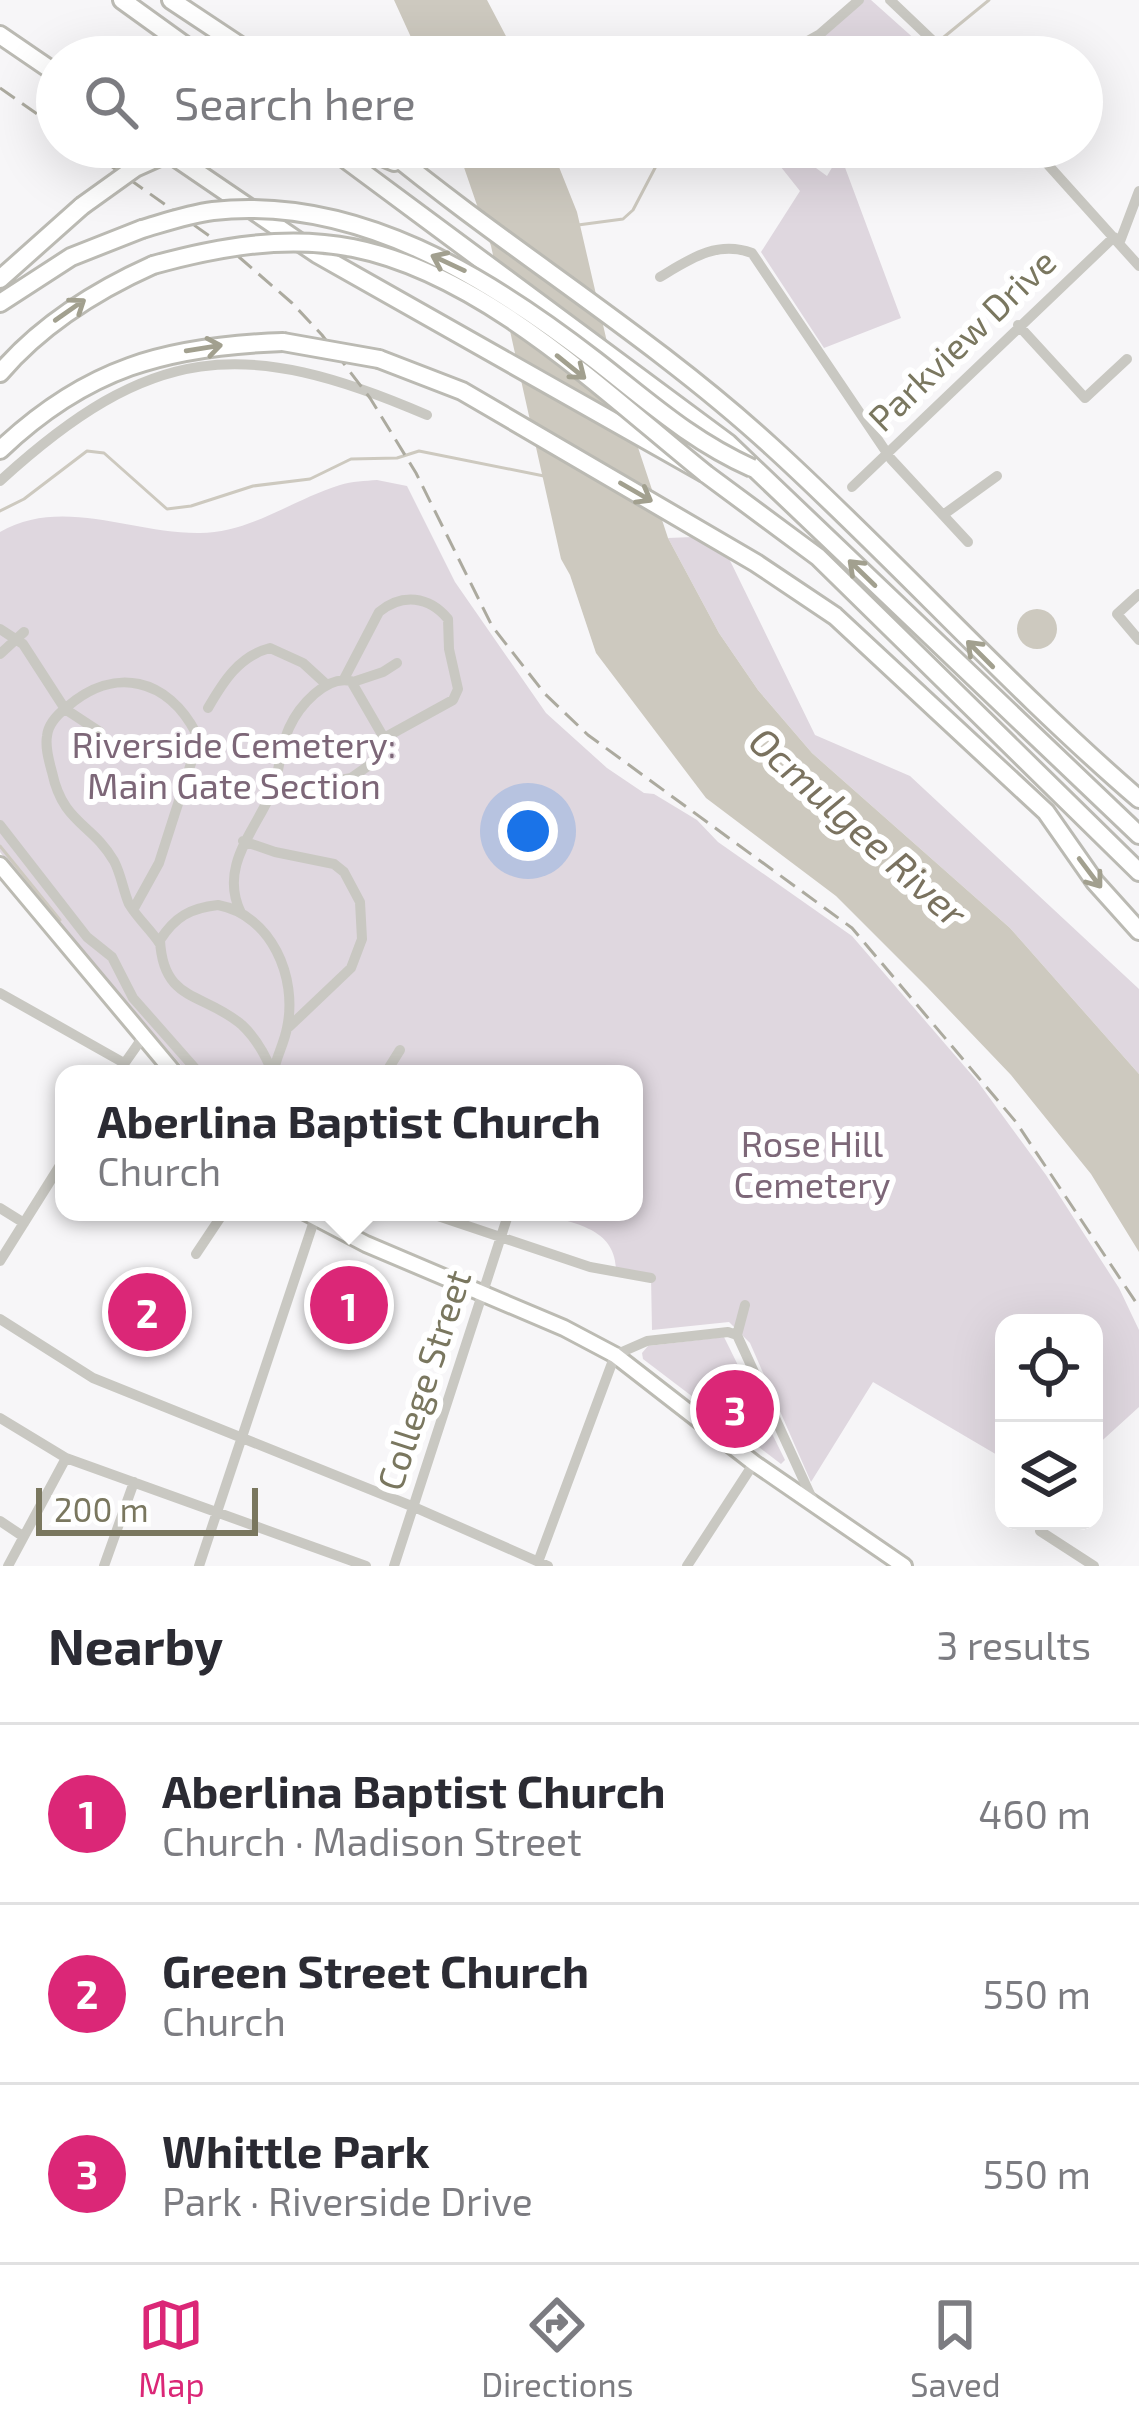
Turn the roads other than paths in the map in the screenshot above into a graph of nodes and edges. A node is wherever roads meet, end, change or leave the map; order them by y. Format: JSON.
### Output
{"nodes":[{"id":1,"x":122,"y":0,"type":"edge"},
{"id":2,"x":171,"y":0,"type":"edge"},
{"id":3,"x":859,"y":0,"type":"edge"},
{"id":4,"x":890,"y":0,"type":"edge"},
{"id":5,"x":0,"y":35,"type":"edge"},
{"id":6,"x":172,"y":36,"type":"edge"},
{"id":7,"x":225,"y":36,"type":"edge"},
{"id":8,"x":816,"y":36,"type":"edge"},
{"id":9,"x":929,"y":36,"type":"edge"},
{"id":10,"x":36,"y":60,"type":"edge"},
{"id":11,"x":135,"y":168,"type":"edge"},
{"id":12,"x":190,"y":168,"type":"edge"},
{"id":13,"x":358,"y":168,"type":"edge"},
{"id":14,"x":406,"y":168,"type":"edge"},
{"id":15,"x":409,"y":168,"type":"edge"},
{"id":16,"x":1051,"y":168,"type":"edge"},
{"id":17,"x":411,"y":170,"type":"junction"},
{"id":18,"x":1139,"y":191,"type":"edge"},
{"id":19,"x":1116,"y":240,"type":"junction"},
{"id":20,"x":1139,"y":266,"type":"edge"},
{"id":21,"x":660,"y":277,"type":"dead end"},
{"id":22,"x":0,"y":279,"type":"edge"},
{"id":23,"x":0,"y":303,"type":"edge"},
{"id":24,"x":1018,"y":325,"type":"junction"},
{"id":25,"x":1127,"y":359,"type":"dead end"},
{"id":26,"x":0,"y":373,"type":"edge"},
{"id":27,"x":427,"y":415,"type":"dead end"},
{"id":28,"x":0,"y":450,"type":"edge"},
{"id":29,"x":889,"y":452,"type":"junction"},
{"id":30,"x":752,"y":468,"type":"junction"},
{"id":31,"x":706,"y":474,"type":"junction"},
{"id":32,"x":997,"y":476,"type":"dead end"},
{"id":33,"x":0,"y":481,"type":"edge"},
{"id":34,"x":852,"y":487,"type":"dead end"},
{"id":35,"x":943,"y":515,"type":"junction"},
{"id":36,"x":968,"y":542,"type":"dead end"},
{"id":37,"x":1139,"y":594,"type":"edge"},
{"id":38,"x":0,"y":629,"type":"edge"},
{"id":39,"x":20,"y":636,"type":"junction"},
{"id":40,"x":1139,"y":640,"type":"edge"},
{"id":41,"x":0,"y":654,"type":"edge"},
{"id":42,"x":397,"y":663,"type":"dead end"},
{"id":43,"x":349,"y":681,"type":"junction"},
{"id":44,"x":327,"y":685,"type":"junction"},
{"id":45,"x":208,"y":708,"type":"dead end"},
{"id":46,"x":64,"y":709,"type":"junction"},
{"id":47,"x":100,"y":732,"type":"dead end"},
{"id":48,"x":1064,"y":735,"type":"junction"},
{"id":49,"x":384,"y":738,"type":"junction"},
{"id":50,"x":271,"y":794,"type":"junction"},
{"id":51,"x":1139,"y":799,"type":"edge"},
{"id":52,"x":1139,"y":813,"type":"edge"},
{"id":53,"x":0,"y":825,"type":"edge"},
{"id":54,"x":1139,"y":835,"type":"edge"},
{"id":55,"x":243,"y":841,"type":"junction"},
{"id":56,"x":0,"y":865,"type":"edge"},
{"id":57,"x":1139,"y":872,"type":"edge"},
{"id":58,"x":235,"y":895,"type":"junction"},
{"id":59,"x":223,"y":906,"type":"junction"},
{"id":60,"x":133,"y":910,"type":"junction"},
{"id":61,"x":242,"y":913,"type":"junction"},
{"id":62,"x":1139,"y":931,"type":"edge"},
{"id":63,"x":160,"y":944,"type":"junction"},
{"id":64,"x":0,"y":993,"type":"edge"},
{"id":65,"x":288,"y":1002,"type":"junction"},
{"id":66,"x":306,"y":1008,"type":"junction"},
{"id":67,"x":287,"y":1029,"type":"junction"},
{"id":68,"x":143,"y":1037,"type":"junction"},
{"id":69,"x":278,"y":1049,"type":"junction"},
{"id":70,"x":263,"y":1050,"type":"junction"},
{"id":71,"x":400,"y":1050,"type":"dead end"},
{"id":72,"x":115,"y":1065,"type":"edge"},
{"id":73,"x":122,"y":1065,"type":"edge"},
{"id":74,"x":167,"y":1065,"type":"edge"},
{"id":75,"x":190,"y":1065,"type":"edge"},
{"id":76,"x":269,"y":1065,"type":"edge"},
{"id":77,"x":275,"y":1065,"type":"edge"},
{"id":78,"x":391,"y":1065,"type":"edge"},
{"id":79,"x":55,"y":1173,"type":"edge"},
{"id":80,"x":0,"y":1208,"type":"edge"},
{"id":81,"x":218,"y":1221,"type":"edge"},
{"id":82,"x":310,"y":1221,"type":"edge"},
{"id":83,"x":327,"y":1221,"type":"edge"},
{"id":84,"x":450,"y":1221,"type":"edge"},
{"id":85,"x":506,"y":1221,"type":"edge"},
{"id":86,"x":24,"y":1223,"type":"junction"},
{"id":87,"x":500,"y":1240,"type":"junction"},
{"id":88,"x":196,"y":1254,"type":"dead end"},
{"id":89,"x":0,"y":1262,"type":"edge"},
{"id":90,"x":651,"y":1278,"type":"dead end"},
{"id":91,"x":483,"y":1293,"type":"junction"},
{"id":92,"x":745,"y":1305,"type":"dead end"},
{"id":93,"x":0,"y":1319,"type":"edge"},
{"id":94,"x":737,"y":1335,"type":"junction"},
{"id":95,"x":615,"y":1355,"type":"junction"},
{"id":96,"x":0,"y":1418,"type":"edge"},
{"id":97,"x":242,"y":1438,"type":"junction"},
{"id":98,"x":66,"y":1458,"type":"junction"},
{"id":99,"x":754,"y":1463,"type":"junction"},
{"id":100,"x":134,"y":1482,"type":"junction"},
{"id":101,"x":414,"y":1507,"type":"junction"},
{"id":102,"x":816,"y":1508,"type":"junction"},
{"id":103,"x":216,"y":1513,"type":"junction"},
{"id":104,"x":0,"y":1521,"type":"edge"},
{"id":105,"x":1040,"y":1531,"type":"dead end"},
{"id":106,"x":21,"y":1535,"type":"junction"},
{"id":107,"x":541,"y":1564,"type":"edge"},
{"id":108,"x":8,"y":1566,"type":"edge"},
{"id":109,"x":104,"y":1566,"type":"edge"},
{"id":110,"x":199,"y":1566,"type":"edge"},
{"id":111,"x":366,"y":1566,"type":"edge"},
{"id":112,"x":394,"y":1566,"type":"edge"},
{"id":113,"x":686,"y":1566,"type":"edge"},
{"id":114,"x":902,"y":1566,"type":"edge"},
{"id":115,"x":1094,"y":1566,"type":"edge"}],
"edges":[{"from":1,"to":6,"type":"highway"},
{"from":2,"to":7,"type":"highway"},
{"from":3,"to":8,"type":"street"},
{"from":4,"to":9,"type":"street"},
{"from":5,"to":10,"type":"highway"},
{"from":11,"to":22,"type":"highway","bridge":true},
{"from":12,"to":31,"type":"highway","bridge":true},
{"from":13,"to":30,"type":"highway"},
{"from":14,"to":17,"type":"highway"},
{"from":15,"to":17,"type":"highway"},
{"from":16,"to":19,"type":"street"},
{"from":48,"to":17,"type":"highway","one_way":true},
{"from":18,"to":19,"type":"street"},
{"from":19,"to":20,"type":"street"},
{"from":19,"to":24,"type":"street","name":"Parkview Drive"},
{"from":21,"to":29,"type":"street"},
{"from":30,"to":23,"type":"highway","one_way":true,"bridge":true},
{"from":24,"to":25,"type":"street"},
{"from":24,"to":29,"type":"street","name":"Parkview Drive"},
{"from":26,"to":31,"type":"highway","one_way":true,"bridge":true},
{"from":27,"to":33,"type":"street"},
{"from":28,"to":62,"type":"highway","one_way":true,"bridge":true},
{"from":29,"to":34,"type":"street","name":"Parkview Drive"},
{"from":29,"to":35,"type":"street"},
{"from":54,"to":30,"type":"highway","one_way":true},
{"from":31,"to":57,"type":"highway"},
{"from":32,"to":35,"type":"street"},
{"from":35,"to":36,"type":"street"},
{"from":37,"to":40,"type":"street"},
{"from":38,"to":39,"type":"street"},
{"from":39,"to":41,"type":"street"},
{"from":39,"to":46,"type":"street"},
{"from":42,"to":43,"type":"street"},
{"from":43,"to":44,"type":"street"},
{"from":43,"to":49,"type":"street"},
{"from":43,"to":49,"type":"street"},
{"from":44,"to":45,"type":"street"},
{"from":44,"to":50,"type":"street"},
{"from":46,"to":47,"type":"street"},
{"from":46,"to":60,"type":"street"},
{"from":46,"to":60,"type":"street"},
{"from":48,"to":51,"type":"highway"},
{"from":48,"to":52,"type":"highway"},
{"from":49,"to":50,"type":"street"},
{"from":50,"to":55,"type":"street"},
{"from":53,"to":75,"type":"street"},
{"from":55,"to":58,"type":"street"},
{"from":55,"to":66,"type":"street"},
{"from":56,"to":68,"type":"main road"},
{"from":58,"to":59,"type":"street"},
{"from":58,"to":61,"type":"street"},
{"from":59,"to":61,"type":"street"},
{"from":59,"to":63,"type":"street"},
{"from":60,"to":63,"type":"street"},
{"from":61,"to":65,"type":"street"},
{"from":63,"to":70,"type":"street"},
{"from":64,"to":72,"type":"street"},
{"from":65,"to":66,"type":"street"},
{"from":65,"to":67,"type":"street"},
{"from":66,"to":67,"type":"street"},
{"from":67,"to":69,"type":"street"},
{"from":68,"to":73,"type":"street"},
{"from":68,"to":74,"type":"main road"},
{"from":69,"to":70,"type":"street"},
{"from":69,"to":77,"type":"street"},
{"from":70,"to":76,"type":"street"},
{"from":71,"to":78,"type":"street"},
{"from":79,"to":86,"type":"street"},
{"from":80,"to":86,"type":"street"},
{"from":81,"to":88,"type":"street"},
{"from":82,"to":97,"type":"street"},
{"from":83,"to":91,"type":"main road"},
{"from":84,"to":87,"type":"street"},
{"from":85,"to":87,"type":"street","name":"College Street"},
{"from":86,"to":89,"type":"street"},
{"from":87,"to":90,"type":"street"},
{"from":87,"to":91,"type":"street","name":"College Street"},
{"from":91,"to":95,"type":"main road"},
{"from":91,"to":101,"type":"street","name":"College Street"},
{"from":92,"to":94,"type":"street"},
{"from":93,"to":97,"type":"street"},
{"from":94,"to":95,"type":"street"},
{"from":94,"to":102,"type":"street"},
{"from":95,"to":99,"type":"main road"},
{"from":95,"to":107,"type":"street"},
{"from":96,"to":98,"type":"street"},
{"from":97,"to":101,"type":"street"},
{"from":97,"to":103,"type":"street"},
{"from":98,"to":100,"type":"street"},
{"from":98,"to":106,"type":"street"},
{"from":99,"to":102,"type":"main road"},
{"from":99,"to":113,"type":"street"},
{"from":100,"to":103,"type":"street"},
{"from":100,"to":109,"type":"street"},
{"from":101,"to":107,"type":"street"},
{"from":101,"to":112,"type":"street","name":"College Street"},
{"from":102,"to":114,"type":"main road"},
{"from":103,"to":110,"type":"street"},
{"from":103,"to":111,"type":"street"},
{"from":104,"to":106,"type":"street"},
{"from":105,"to":115,"type":"street"},
{"from":106,"to":108,"type":"street"}]}
